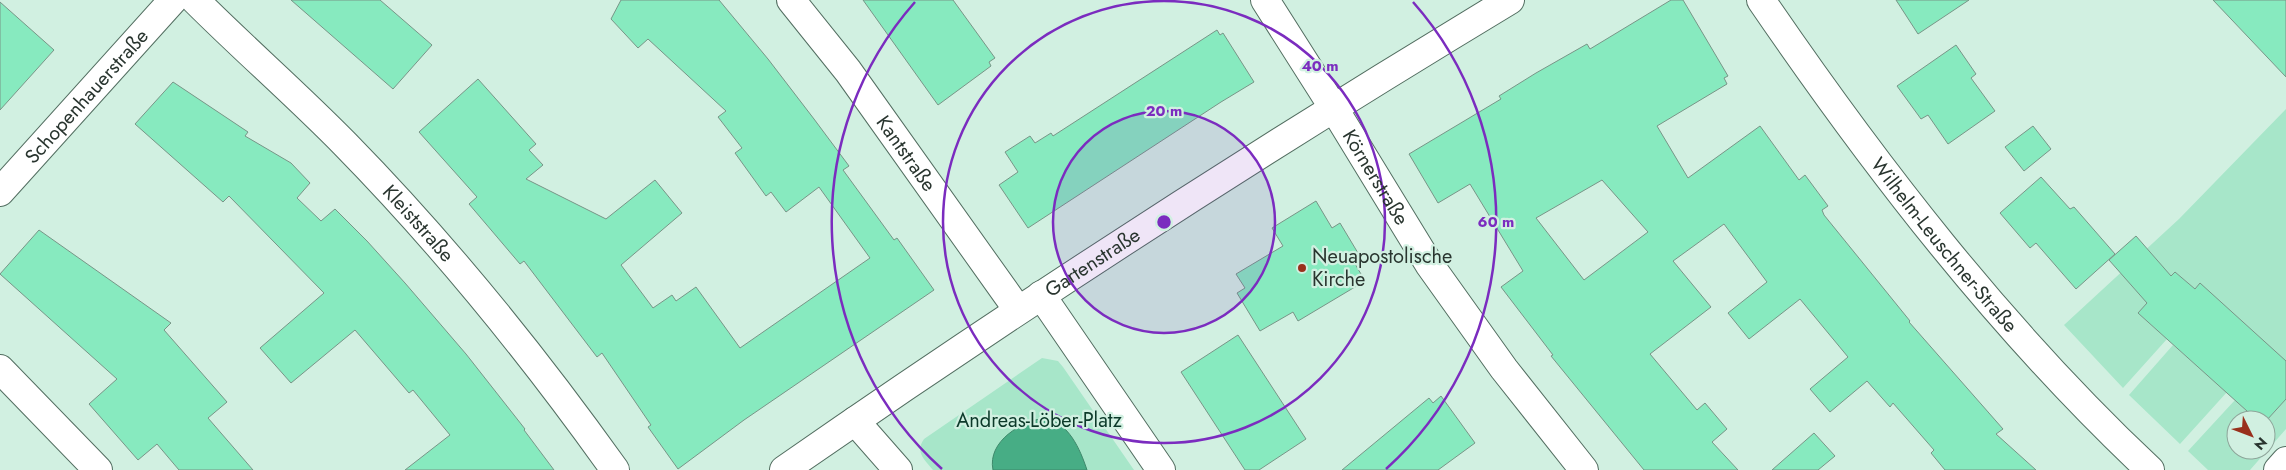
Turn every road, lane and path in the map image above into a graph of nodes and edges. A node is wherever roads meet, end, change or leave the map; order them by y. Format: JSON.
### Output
{"nodes":[{"id":1,"x":173,"y":0,"type":"edge"},
{"id":2,"x":195,"y":0,"type":"edge"},
{"id":3,"x":791,"y":0,"type":"edge"},
{"id":4,"x":1264,"y":0,"type":"edge"},
{"id":5,"x":1510,"y":0,"type":"edge"},
{"id":6,"x":1761,"y":0,"type":"edge"},
{"id":7,"x":1333,"y":107,"type":"junction"},
{"id":8,"x":0,"y":192,"type":"edge"},
{"id":9,"x":1042,"y":295,"type":"junction"},
{"id":10,"x":1018,"y":310,"type":"junction"},
{"id":11,"x":0,"y":369,"type":"edge"},
{"id":12,"x":854,"y":421,"type":"junction"},
{"id":13,"x":2286,"y":461,"type":"edge"},
{"id":14,"x":98,"y":470,"type":"edge"},
{"id":15,"x":615,"y":470,"type":"edge"},
{"id":16,"x":784,"y":470,"type":"edge"},
{"id":17,"x":898,"y":470,"type":"edge"},
{"id":18,"x":1162,"y":470,"type":"edge"},
{"id":19,"x":1584,"y":470,"type":"edge"},
{"id":20,"x":2150,"y":470,"type":"edge"},
{"id":21,"x":2278,"y":470,"type":"edge"}],
"edges":[{"from":1,"to":8,"type":"street","name":"Schopenhauerstraße"},
{"from":2,"to":15,"type":"street","name":"Kleiststraße"},
{"from":3,"to":10,"type":"street","name":"Kantstraße"},
{"from":4,"to":7,"type":"street","name":"Körnerstraße"},
{"from":5,"to":7,"type":"street","name":"Gartenstraße"},
{"from":6,"to":20,"type":"street","name":"Wilhelm-Leuschner-Straße"},
{"from":7,"to":9,"type":"street","name":"Gartenstraße"},
{"from":7,"to":19,"type":"street","name":"Körnerstraße"},
{"from":9,"to":10,"type":"street","name":"Gartenstraße"},
{"from":9,"to":18,"type":"street"},
{"from":10,"to":12,"type":"street","name":"Gartenstraße"},
{"from":11,"to":14,"type":"street"},
{"from":12,"to":16,"type":"street","name":"Gartenstraße"},
{"from":12,"to":17,"type":"street"},
{"from":13,"to":21,"type":"street"}]}
